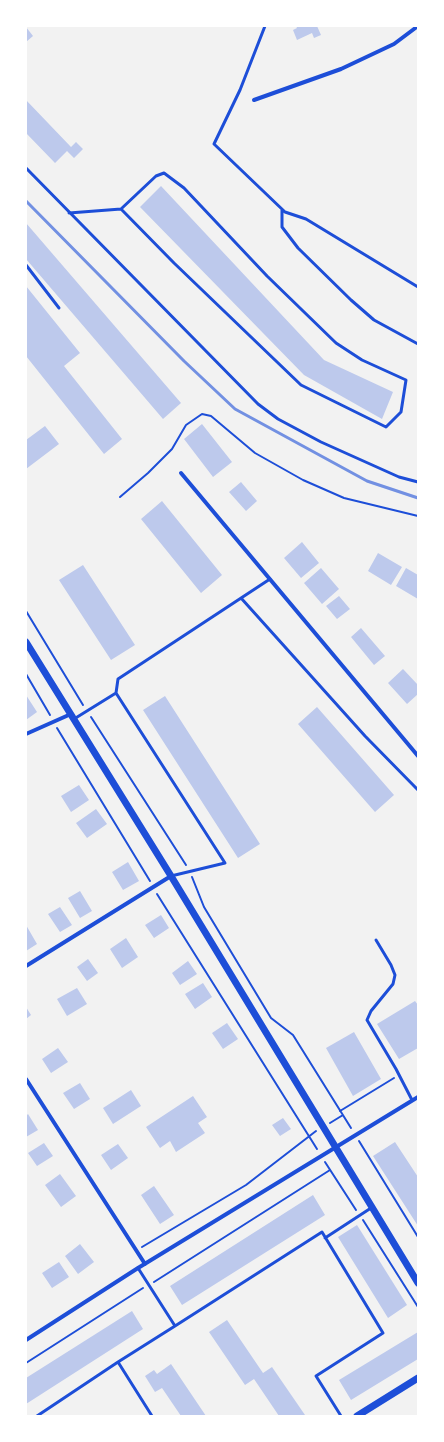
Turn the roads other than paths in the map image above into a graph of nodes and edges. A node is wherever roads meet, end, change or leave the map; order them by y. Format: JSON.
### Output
{"nodes":[{"id":1,"x":265,"y":26,"type":"edge"},
{"id":2,"x":418,"y":26,"type":"edge"},
{"id":3,"x":254,"y":100,"type":"dead end"},
{"id":4,"x":26,"y":168,"type":"edge"},
{"id":5,"x":121,"y":209,"type":"junction"},
{"id":6,"x":282,"y":210,"type":"junction"},
{"id":7,"x":69,"y":213,"type":"junction"},
{"id":8,"x":26,"y":265,"type":"edge"},
{"id":9,"x":418,"y":287,"type":"edge"},
{"id":10,"x":59,"y":308,"type":"dead end"},
{"id":11,"x":418,"y":344,"type":"edge"},
{"id":12,"x":181,"y":473,"type":"dead end"},
{"id":13,"x":418,"y":482,"type":"edge"},
{"id":14,"x":270,"y":579,"type":"junction"},
{"id":15,"x":241,"y":598,"type":"junction"},
{"id":16,"x":26,"y":642,"type":"edge"},
{"id":17,"x":116,"y":693,"type":"junction"},
{"id":18,"x":73,"y":716,"type":"junction"},
{"id":19,"x":26,"y":734,"type":"edge"},
{"id":20,"x":418,"y":756,"type":"edge"},
{"id":21,"x":418,"y":790,"type":"edge"},
{"id":22,"x":171,"y":876,"type":"junction"},
{"id":23,"x":376,"y":940,"type":"dead end"},
{"id":24,"x":26,"y":966,"type":"edge"},
{"id":25,"x":26,"y":1079,"type":"edge"},
{"id":26,"x":418,"y":1097,"type":"edge"},
{"id":27,"x":412,"y":1100,"type":"junction"},
{"id":28,"x":335,"y":1147,"type":"junction"},
{"id":29,"x":371,"y":1208,"type":"junction"},
{"id":30,"x":325,"y":1238,"type":"junction"},
{"id":31,"x":145,"y":1264,"type":"junction"},
{"id":32,"x":138,"y":1268,"type":"junction"},
{"id":33,"x":418,"y":1283,"type":"edge"},
{"id":34,"x":175,"y":1326,"type":"junction"},
{"id":35,"x":26,"y":1340,"type":"edge"},
{"id":36,"x":118,"y":1362,"type":"junction"},
{"id":37,"x":418,"y":1378,"type":"edge"},
{"id":38,"x":37,"y":1416,"type":"edge"},
{"id":39,"x":152,"y":1416,"type":"edge"},
{"id":40,"x":341,"y":1416,"type":"edge"},
{"id":41,"x":357,"y":1416,"type":"edge"}],
"edges":[{"from":1,"to":6,"type":"lane"},
{"from":2,"to":3,"type":"street"},
{"from":4,"to":7,"type":"lane"},
{"from":5,"to":5,"type":"lane"},
{"from":5,"to":7,"type":"lane"},
{"from":6,"to":9,"type":"lane"},
{"from":6,"to":11,"type":"lane"},
{"from":7,"to":13,"type":"lane"},
{"from":8,"to":10,"type":"lane"},
{"from":12,"to":14,"type":"street"},
{"from":14,"to":15,"type":"lane"},
{"from":14,"to":20,"type":"street"},
{"from":15,"to":17,"type":"lane"},
{"from":15,"to":21,"type":"lane"},
{"from":16,"to":18,"type":"street"},
{"from":17,"to":18,"type":"lane"},
{"from":17,"to":22,"type":"lane"},
{"from":18,"to":19,"type":"street"},
{"from":18,"to":22,"type":"street"},
{"from":22,"to":24,"type":"street"},
{"from":22,"to":28,"type":"street"},
{"from":23,"to":27,"type":"lane"},
{"from":25,"to":31,"type":"street"},
{"from":26,"to":27,"type":"street"},
{"from":27,"to":28,"type":"street"},
{"from":28,"to":29,"type":"street"},
{"from":28,"to":31,"type":"street"},
{"from":29,"to":30,"type":"lane"},
{"from":29,"to":33,"type":"street"},
{"from":30,"to":34,"type":"lane"},
{"from":30,"to":40,"type":"lane"},
{"from":31,"to":32,"type":"street"},
{"from":32,"to":34,"type":"lane"},
{"from":32,"to":35,"type":"street"},
{"from":34,"to":36,"type":"lane"},
{"from":36,"to":38,"type":"lane"},
{"from":36,"to":39,"type":"lane"},
{"from":37,"to":41,"type":"street"}]}
